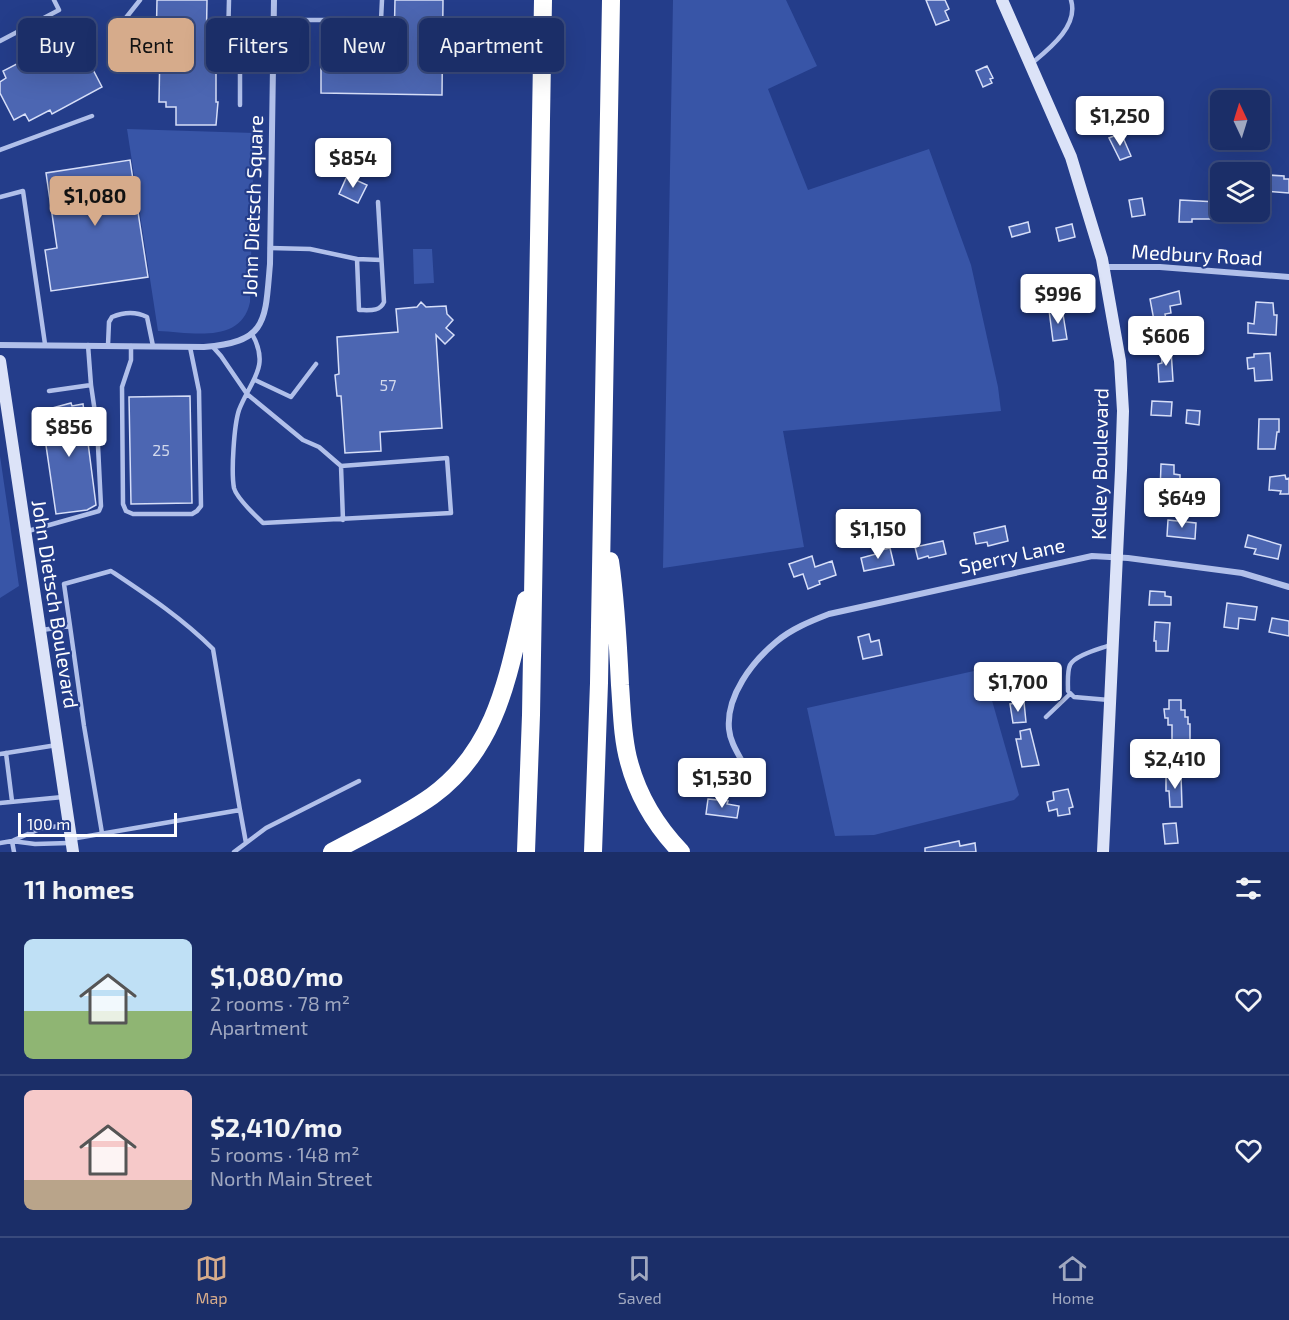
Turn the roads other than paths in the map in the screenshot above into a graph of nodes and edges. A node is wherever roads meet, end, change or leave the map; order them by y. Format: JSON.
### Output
{"nodes":[{"id":1,"x":54,"y":0,"type":"edge"},
{"id":2,"x":140,"y":0,"type":"edge"},
{"id":3,"x":229,"y":0,"type":"edge"},
{"id":4,"x":273,"y":0,"type":"edge"},
{"id":5,"x":382,"y":0,"type":"edge"},
{"id":6,"x":543,"y":0,"type":"edge"},
{"id":7,"x":611,"y":0,"type":"edge"},
{"id":8,"x":1002,"y":0,"type":"edge"},
{"id":9,"x":1071,"y":0,"type":"edge"},
{"id":10,"x":126,"y":18,"type":"edge"},
{"id":11,"x":229,"y":18,"type":"edge"},
{"id":12,"x":273,"y":18,"type":"edge"},
{"id":13,"x":309,"y":20,"type":"edge"},
{"id":14,"x":0,"y":41,"type":"edge"},
{"id":15,"x":1031,"y":64,"type":"junction"},
{"id":16,"x":240,"y":72,"type":"edge"},
{"id":17,"x":273,"y":72,"type":"edge"},
{"id":18,"x":240,"y":105,"type":"dead end"},
{"id":19,"x":92,"y":116,"type":"dead end"},
{"id":20,"x":0,"y":150,"type":"edge"},
{"id":21,"x":0,"y":197,"type":"edge"},
{"id":22,"x":378,"y":202,"type":"dead end"},
{"id":23,"x":270,"y":248,"type":"junction"},
{"id":24,"x":357,"y":259,"type":"junction"},
{"id":25,"x":381,"y":260,"type":"junction"},
{"id":26,"x":1103,"y":267,"type":"junction"},
{"id":27,"x":1289,"y":277,"type":"edge"},
{"id":28,"x":252,"y":334,"type":"junction"},
{"id":29,"x":45,"y":344,"type":"junction"},
{"id":30,"x":0,"y":345,"type":"edge"},
{"id":31,"x":88,"y":345,"type":"junction"},
{"id":32,"x":108,"y":345,"type":"junction"},
{"id":33,"x":131,"y":346,"type":"junction"},
{"id":34,"x":153,"y":346,"type":"junction"},
{"id":35,"x":190,"y":347,"type":"junction"},
{"id":36,"x":213,"y":347,"type":"junction"},
{"id":37,"x":0,"y":361,"type":"edge"},
{"id":38,"x":316,"y":364,"type":"dead end"},
{"id":39,"x":255,"y":380,"type":"junction"},
{"id":40,"x":91,"y":385,"type":"junction"},
{"id":41,"x":49,"y":391,"type":"dead end"},
{"id":42,"x":247,"y":394,"type":"junction"},
{"id":43,"x":340,"y":466,"type":"junction"},
{"id":44,"x":602,"y":508,"type":"junction"},
{"id":45,"x":343,"y":520,"type":"junction"},
{"id":46,"x":25,"y":532,"type":"junction"},
{"id":47,"x":1117,"y":557,"type":"junction"},
{"id":48,"x":534,"y":569,"type":"junction"},
{"id":49,"x":1289,"y":587,"type":"edge"},
{"id":50,"x":70,"y":626,"type":"junction"},
{"id":51,"x":39,"y":631,"type":"junction"},
{"id":52,"x":1113,"y":644,"type":"junction"},
{"id":53,"x":1070,"y":693,"type":"junction"},
{"id":54,"x":1110,"y":698,"type":"junction"},
{"id":55,"x":1046,"y":717,"type":"dead end"},
{"id":56,"x":57,"y":745,"type":"junction"},
{"id":57,"x":3,"y":754,"type":"edge"},
{"id":58,"x":743,"y":763,"type":"dead end"},
{"id":59,"x":359,"y":781,"type":"dead end"},
{"id":60,"x":64,"y":797,"type":"junction"},
{"id":61,"x":12,"y":801,"type":"junction"},
{"id":62,"x":0,"y":803,"type":"edge"},
{"id":63,"x":240,"y":810,"type":"junction"},
{"id":64,"x":69,"y":825,"type":"junction"},
{"id":65,"x":102,"y":833,"type":"junction"},
{"id":66,"x":12,"y":842,"type":"junction"},
{"id":67,"x":0,"y":843,"type":"edge"},
{"id":68,"x":246,"y":843,"type":"junction"},
{"id":69,"x":72,"y":844,"type":"edge"},
{"id":70,"x":14,"y":852,"type":"edge"},
{"id":71,"x":234,"y":852,"type":"edge"},
{"id":72,"x":332,"y":852,"type":"edge"},
{"id":73,"x":526,"y":852,"type":"edge"},
{"id":74,"x":593,"y":852,"type":"edge"},
{"id":75,"x":681,"y":852,"type":"edge"},
{"id":76,"x":1103,"y":852,"type":"edge"}],
"edges":[{"from":1,"to":14,"type":"lane"},
{"from":2,"to":10,"type":"lane"},
{"from":3,"to":11,"type":"lane"},
{"from":4,"to":12,"type":"street","name":"John Dietsch Square"},
{"from":5,"to":13,"type":"lane"},
{"from":6,"to":48,"type":"highway"},
{"from":7,"to":44,"type":"highway"},
{"from":8,"to":15,"type":"main road","name":"Kelley Boulevard"},
{"from":9,"to":15,"type":"lane"},
{"from":15,"to":26,"type":"main road","name":"Kelley Boulevard"},
{"from":16,"to":18,"type":"lane"},
{"from":17,"to":23,"type":"street","name":"John Dietsch Square"},
{"from":19,"to":20,"type":"lane"},
{"from":21,"to":29,"type":"lane"},
{"from":22,"to":25,"type":"lane"},
{"from":23,"to":24,"type":"lane"},
{"from":23,"to":28,"type":"street","name":"John Dietsch Square"},
{"from":24,"to":25,"type":"lane"},
{"from":24,"to":25,"type":"lane"},
{"from":26,"to":27,"type":"street","name":"Medbury Road"},
{"from":26,"to":47,"type":"main road","name":"Kelley Boulevard"},
{"from":28,"to":36,"type":"street"},
{"from":28,"to":39,"type":"lane"},
{"from":29,"to":30,"type":"street"},
{"from":29,"to":31,"type":"street"},
{"from":31,"to":32,"type":"street"},
{"from":31,"to":40,"type":"lane"},
{"from":32,"to":33,"type":"street"},
{"from":32,"to":34,"type":"lane"},
{"from":33,"to":34,"type":"street"},
{"from":33,"to":35,"type":"lane"},
{"from":34,"to":35,"type":"street"},
{"from":35,"to":36,"type":"street"},
{"from":36,"to":42,"type":"lane"},
{"from":37,"to":46,"type":"main road","name":"John Dietsch Boulevard"},
{"from":38,"to":39,"type":"lane"},
{"from":39,"to":42,"type":"lane"},
{"from":40,"to":41,"type":"lane"},
{"from":40,"to":46,"type":"lane"},
{"from":42,"to":43,"type":"lane"},
{"from":42,"to":45,"type":"lane"},
{"from":43,"to":45,"type":"lane"},
{"from":43,"to":45,"type":"lane"},
{"from":44,"to":74,"type":"highway"},
{"from":44,"to":75,"type":"highway"},
{"from":46,"to":51,"type":"main road","name":"John Dietsch Boulevard"},
{"from":47,"to":49,"type":"street","name":"Sperry Lane"},
{"from":47,"to":52,"type":"main road","name":"Kelley Boulevard"},
{"from":47,"to":58,"type":"street","name":"Sperry Lane"},
{"from":48,"to":72,"type":"highway"},
{"from":48,"to":73,"type":"highway"},
{"from":50,"to":51,"type":"lane"},
{"from":50,"to":63,"type":"lane"},
{"from":50,"to":65,"type":"lane"},
{"from":51,"to":56,"type":"main road","name":"John Dietsch Boulevard"},
{"from":52,"to":53,"type":"lane"},
{"from":52,"to":54,"type":"main road","name":"Kelley Boulevard"},
{"from":53,"to":54,"type":"lane"},
{"from":53,"to":55,"type":"lane"},
{"from":54,"to":76,"type":"main road","name":"Kelley Boulevard"},
{"from":56,"to":57,"type":"lane"},
{"from":56,"to":60,"type":"main road","name":"John Dietsch Boulevard"},
{"from":57,"to":61,"type":"lane"},
{"from":59,"to":68,"type":"lane"},
{"from":60,"to":61,"type":"lane"},
{"from":60,"to":64,"type":"main road","name":"John Dietsch Boulevard"},
{"from":61,"to":62,"type":"lane"},
{"from":63,"to":65,"type":"lane"},
{"from":63,"to":68,"type":"lane"},
{"from":64,"to":66,"type":"lane"},
{"from":64,"to":69,"type":"main road","name":"John Dietsch Boulevard"},
{"from":65,"to":69,"type":"lane"},
{"from":66,"to":67,"type":"lane"},
{"from":66,"to":69,"type":"lane"},
{"from":66,"to":70,"type":"lane"},
{"from":68,"to":71,"type":"lane"}]}
